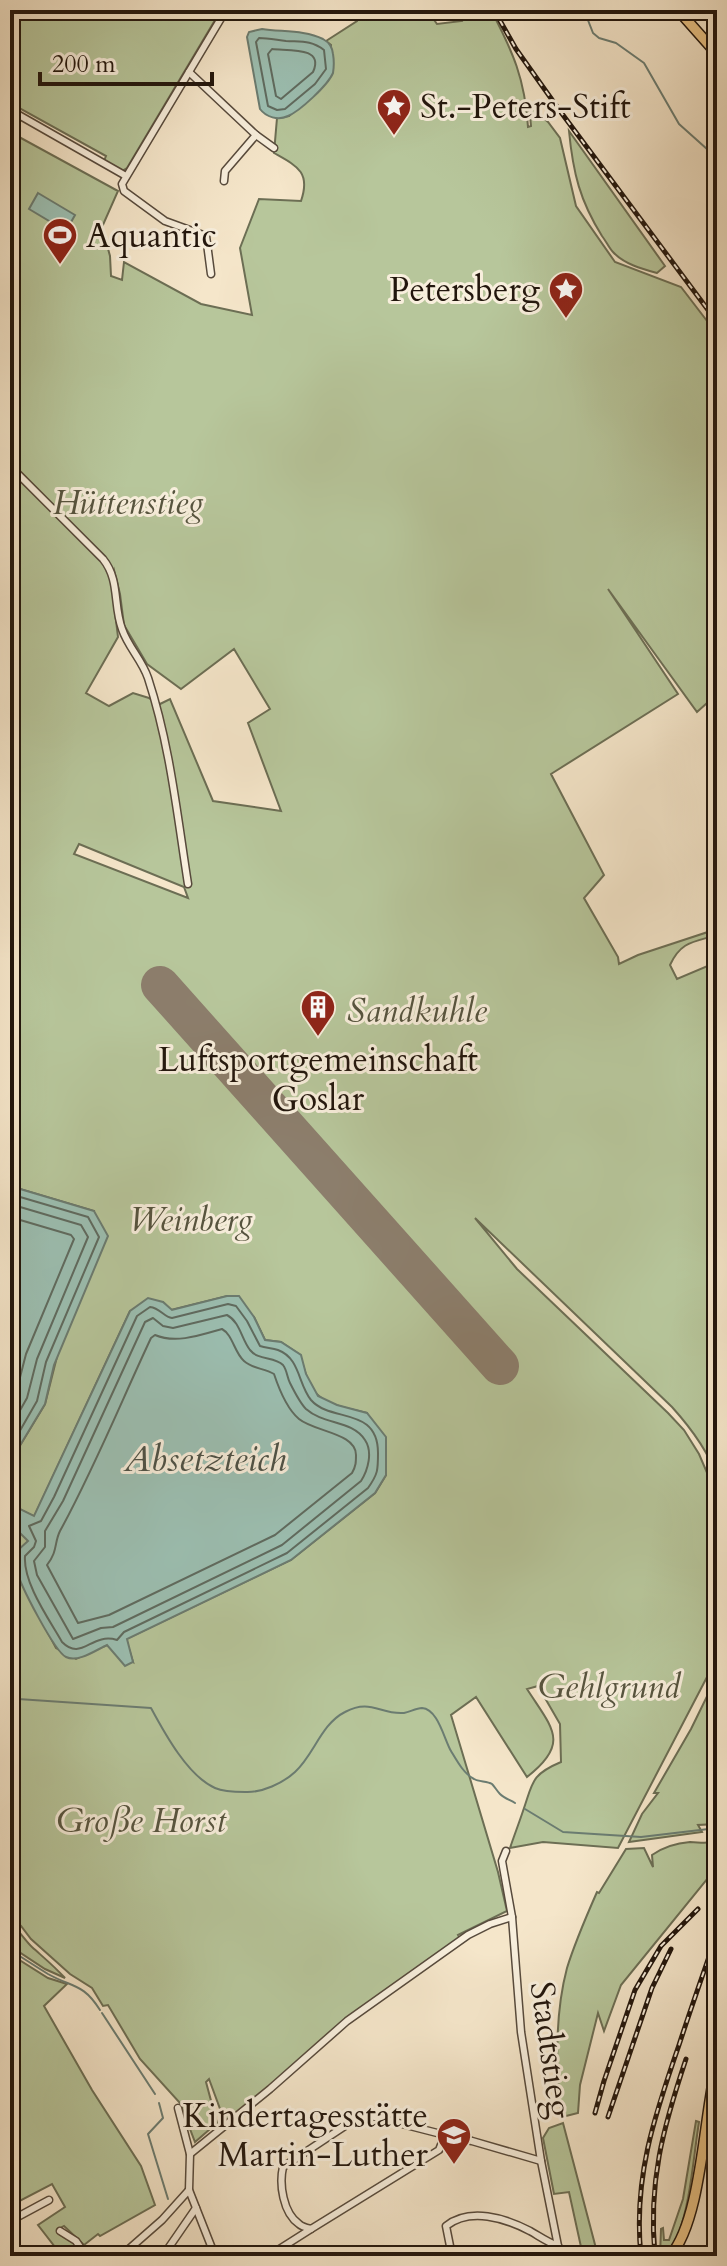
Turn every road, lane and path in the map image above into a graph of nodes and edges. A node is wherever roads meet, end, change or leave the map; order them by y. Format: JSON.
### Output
{"nodes":[{"id":1,"x":226,"y":10,"type":"edge"},
{"id":2,"x":678,"y":10,"type":"edge"},
{"id":3,"x":717,"y":54,"type":"edge"},
{"id":4,"x":189,"y":72,"type":"junction"},
{"id":5,"x":10,"y":110,"type":"edge"},
{"id":6,"x":256,"y":135,"type":"junction"},
{"id":7,"x":274,"y":148,"type":"dead end"},
{"id":8,"x":126,"y":176,"type":"junction"},
{"id":9,"x":224,"y":181,"type":"dead end"},
{"id":10,"x":211,"y":274,"type":"dead end"},
{"id":11,"x":10,"y":466,"type":"edge"},
{"id":12,"x":188,"y":884,"type":"dead end"},
{"id":13,"x":506,"y":1851,"type":"dead end"},
{"id":14,"x":512,"y":1917,"type":"junction"},
{"id":15,"x":717,"y":2063,"type":"edge"},
{"id":16,"x":178,"y":2108,"type":"dead end"},
{"id":17,"x":445,"y":2135,"type":"junction"},
{"id":18,"x":190,"y":2154,"type":"junction"},
{"id":19,"x":541,"y":2161,"type":"junction"},
{"id":20,"x":189,"y":2190,"type":"junction"},
{"id":21,"x":49,"y":2200,"type":"dead end"},
{"id":22,"x":196,"y":2208,"type":"junction"},
{"id":23,"x":10,"y":2221,"type":"edge"},
{"id":24,"x":311,"y":2229,"type":"junction"},
{"id":25,"x":60,"y":2231,"type":"dead end"},
{"id":26,"x":558,"y":2246,"type":"junction"},
{"id":27,"x":164,"y":2255,"type":"edge"},
{"id":28,"x":270,"y":2255,"type":"edge"},
{"id":29,"x":86,"y":2256,"type":"edge"},
{"id":30,"x":121,"y":2256,"type":"edge"},
{"id":31,"x":215,"y":2256,"type":"edge"},
{"id":32,"x":452,"y":2256,"type":"edge"},
{"id":33,"x":560,"y":2256,"type":"edge"},
{"id":34,"x":670,"y":2256,"type":"edge"}],
"edges":[{"from":1,"to":4,"type":"street"},
{"from":2,"to":3,"type":"main road"},
{"from":4,"to":6,"type":"street"},
{"from":4,"to":8,"type":"street"},
{"from":5,"to":8,"type":"street"},
{"from":6,"to":7,"type":"street"},
{"from":6,"to":9,"type":"street"},
{"from":8,"to":10,"type":"street"},
{"from":11,"to":12,"type":"street"},
{"from":13,"to":14,"type":"street","name":"Stadtstieg"},
{"from":14,"to":18,"type":"street"},
{"from":14,"to":19,"type":"street","name":"Stadtstieg"},
{"from":15,"to":34,"type":"main road"},
{"from":16,"to":18,"type":"street"},
{"from":17,"to":19,"type":"street"},
{"from":17,"to":24,"type":"street"},
{"from":17,"to":24,"type":"street"},
{"from":18,"to":20,"type":"street"},
{"from":19,"to":26,"type":"street","name":"Stadtstieg"},
{"from":20,"to":22,"type":"street"},
{"from":20,"to":30,"type":"street"},
{"from":21,"to":23,"type":"street"},
{"from":22,"to":27,"type":"street"},
{"from":22,"to":31,"type":"street"},
{"from":24,"to":28,"type":"street"},
{"from":25,"to":29,"type":"street"},
{"from":26,"to":32,"type":"street"},
{"from":26,"to":33,"type":"street","name":"Stadtstieg"}]}
